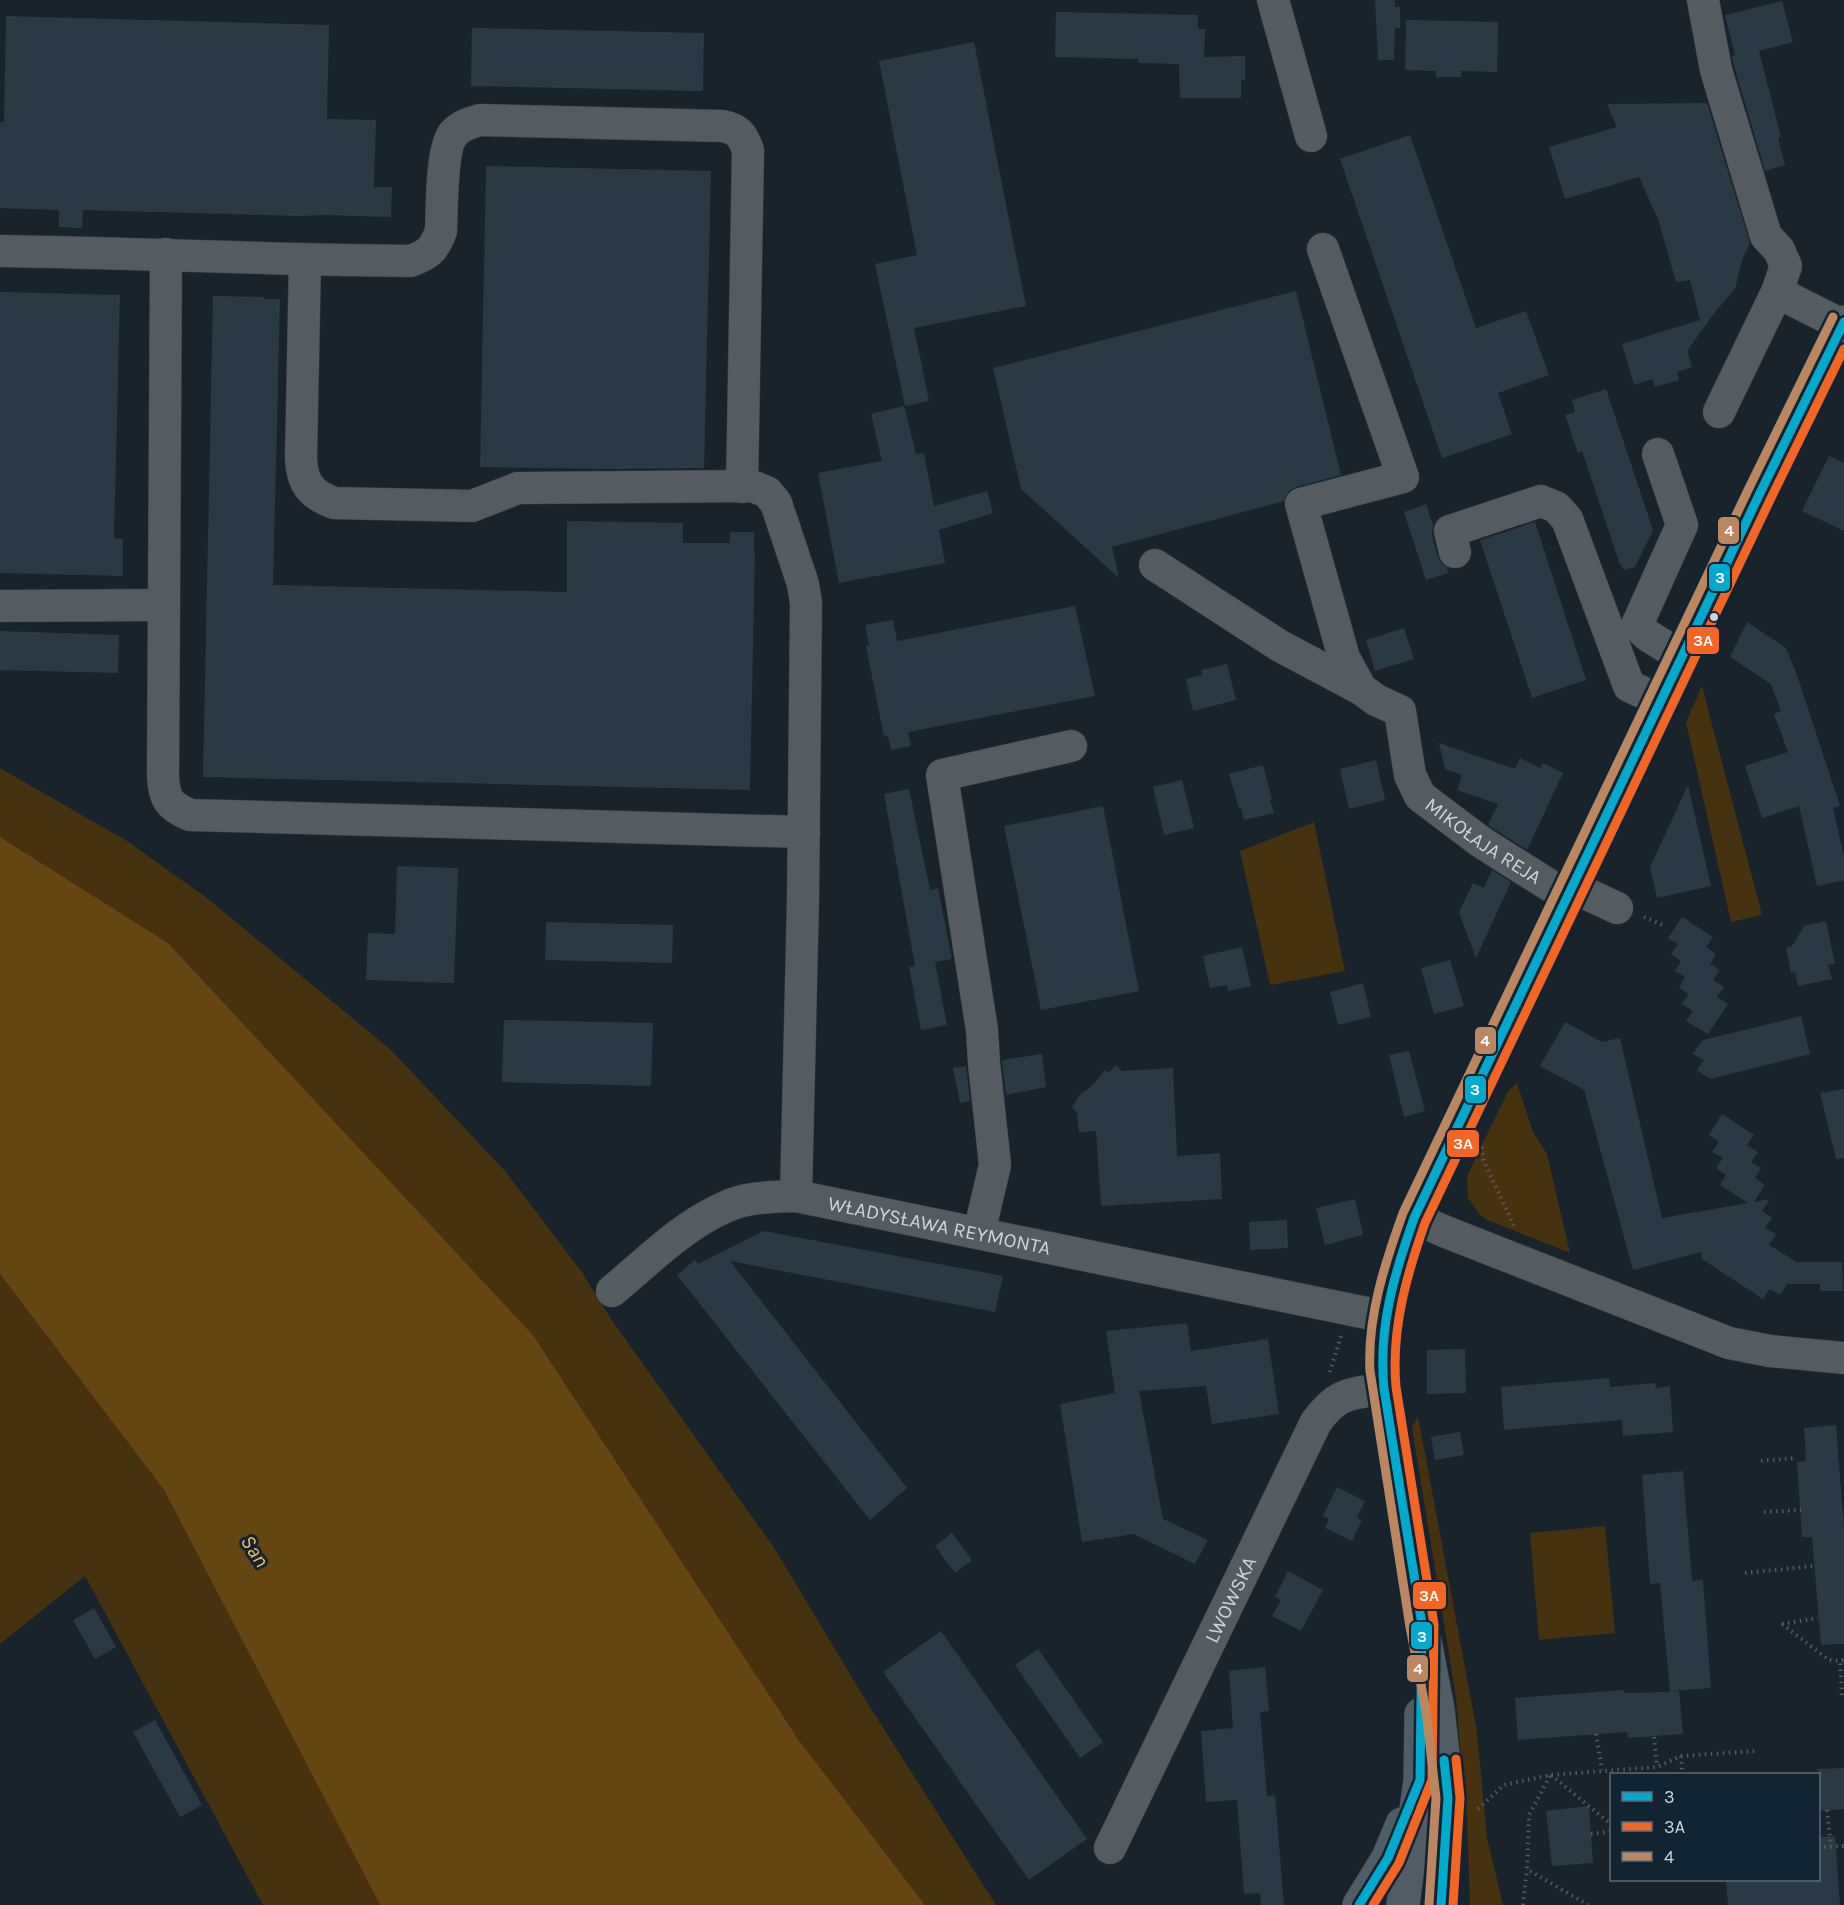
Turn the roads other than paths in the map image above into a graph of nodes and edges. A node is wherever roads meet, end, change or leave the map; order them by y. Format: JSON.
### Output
{"nodes":[{"id":1,"x":1273,"y":0,"type":"edge"},
{"id":2,"x":1703,"y":0,"type":"edge"},
{"id":3,"x":1311,"y":136,"type":"dead end"},
{"id":4,"x":1323,"y":249,"type":"dead end"},
{"id":5,"x":0,"y":251,"type":"edge"},
{"id":6,"x":166,"y":254,"type":"junction"},
{"id":7,"x":305,"y":260,"type":"junction"},
{"id":8,"x":1777,"y":292,"type":"junction"},
{"id":9,"x":1843,"y":323,"type":"edge"},
{"id":10,"x":1719,"y":412,"type":"dead end"},
{"id":11,"x":1658,"y":454,"type":"dead end"},
{"id":12,"x":742,"y":487,"type":"junction"},
{"id":13,"x":1455,"y":552,"type":"dead end"},
{"id":14,"x":1155,"y":565,"type":"dead end"},
{"id":15,"x":0,"y":606,"type":"edge"},
{"id":16,"x":164,"y":606,"type":"junction"},
{"id":17,"x":1682,"y":657,"type":"junction"},
{"id":18,"x":1361,"y":689,"type":"junction"},
{"id":19,"x":1661,"y":701,"type":"junction"},
{"id":20,"x":1071,"y":746,"type":"dead end"},
{"id":21,"x":804,"y":832,"type":"junction"},
{"id":22,"x":1570,"y":892,"type":"junction"},
{"id":23,"x":1628,"y":912,"type":"road end"},
{"id":24,"x":796,"y":1196,"type":"junction"},
{"id":25,"x":1414,"y":1218,"type":"junction"},
{"id":26,"x":979,"y":1233,"type":"junction"},
{"id":27,"x":612,"y":1291,"type":"dead end"},
{"id":28,"x":1386,"y":1317,"type":"junction"},
{"id":29,"x":1844,"y":1358,"type":"edge"},
{"id":30,"x":1384,"y":1389,"type":"junction"},
{"id":31,"x":1422,"y":1625,"type":"junction"},
{"id":32,"x":1420,"y":1780,"type":"junction"},
{"id":33,"x":1110,"y":1848,"type":"dead end"},
{"id":34,"x":1359,"y":1905,"type":"edge"},
{"id":35,"x":1403,"y":1905,"type":"edge"},
{"id":36,"x":1441,"y":1905,"type":"edge"}],
"edges":[{"from":1,"to":3,"type":"street"},
{"from":2,"to":8,"type":"street"},
{"from":4,"to":18,"type":"street","name":"MIKOŁAJA REJA"},
{"from":5,"to":6,"type":"street"},
{"from":6,"to":7,"type":"street"},
{"from":6,"to":16,"type":"street"},
{"from":7,"to":12,"type":"street"},
{"from":7,"to":12,"type":"street"},
{"from":8,"to":9,"type":"street"},
{"from":8,"to":10,"type":"street"},
{"from":9,"to":17,"type":"main road"},
{"from":11,"to":17,"type":"street"},
{"from":12,"to":21,"type":"street"},
{"from":13,"to":19,"type":"street"},
{"from":14,"to":18,"type":"street","name":"MIKOŁAJA REJA"},
{"from":15,"to":16,"type":"street"},
{"from":16,"to":21,"type":"street"},
{"from":17,"to":19,"type":"main road"},
{"from":18,"to":22,"type":"street","name":"MIKOŁAJA REJA"},
{"from":19,"to":22,"type":"main road"},
{"from":20,"to":26,"type":"street"},
{"from":21,"to":24,"type":"street"},
{"from":22,"to":23,"type":"street"},
{"from":22,"to":25,"type":"main road"},
{"from":24,"to":26,"type":"street","name":"WŁADYSŁAWA REYMONTA"},
{"from":24,"to":27,"type":"street","name":"WŁADYSŁAWA REYMONTA"},
{"from":25,"to":28,"type":"main road"},
{"from":25,"to":29,"type":"street"},
{"from":26,"to":28,"type":"street","name":"WŁADYSŁAWA REYMONTA"},
{"from":28,"to":30,"type":"main road"},
{"from":30,"to":31,"type":"main road"},
{"from":30,"to":33,"type":"street","name":"LWOWSKA"},
{"from":31,"to":32,"type":"main road"},
{"from":31,"to":36,"type":"main road"},
{"from":32,"to":34,"type":"main road"},
{"from":32,"to":35,"type":"main road"}]}
